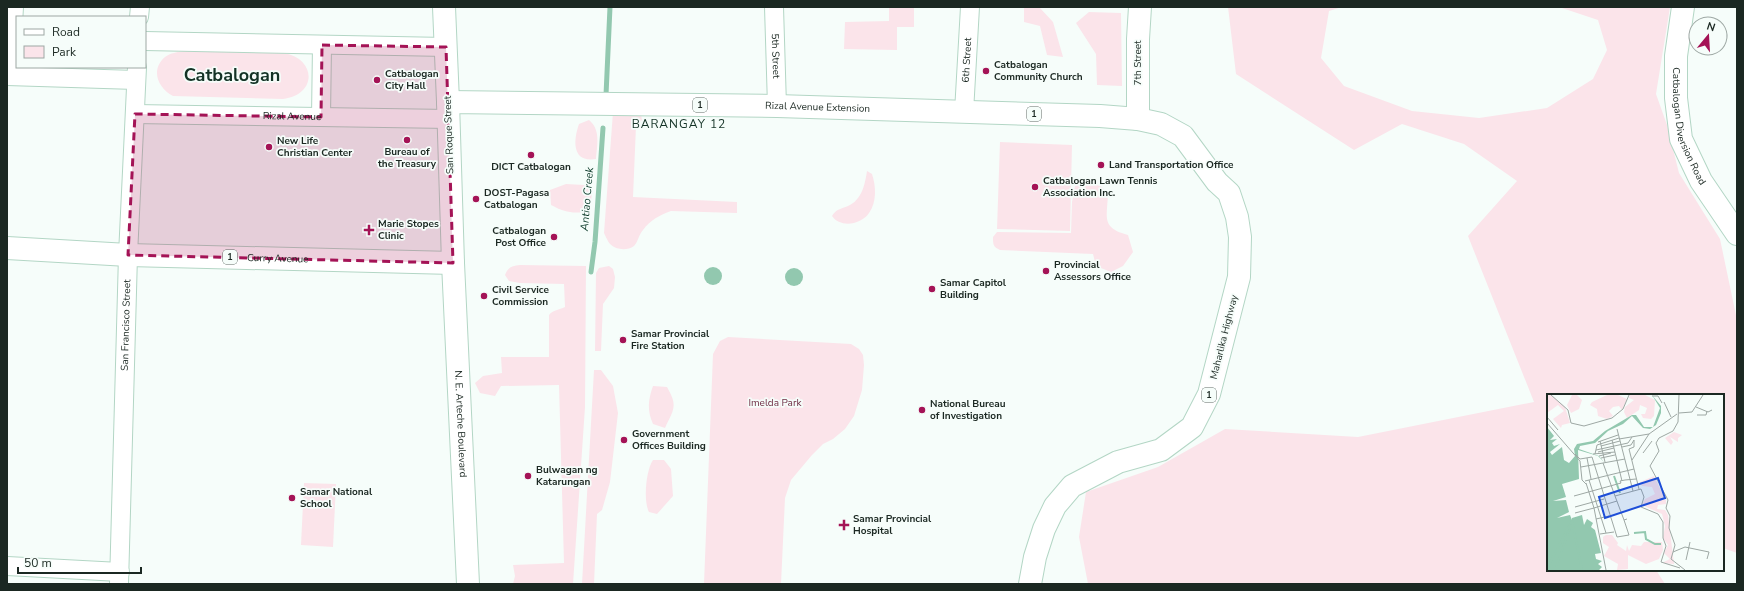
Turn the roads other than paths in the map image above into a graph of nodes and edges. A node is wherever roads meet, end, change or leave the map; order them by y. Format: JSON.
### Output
{"nodes":[{"id":1,"x":14,"y":7,"type":"edge"},
{"id":2,"x":444,"y":7,"type":"edge"},
{"id":3,"x":774,"y":7,"type":"edge"},
{"id":4,"x":970,"y":7,"type":"edge"},
{"id":5,"x":1140,"y":7,"type":"edge"},
{"id":6,"x":1683,"y":7,"type":"edge"},
{"id":7,"x":146,"y":41,"type":"edge"},
{"id":8,"x":322,"y":44,"type":"junction"},
{"id":9,"x":446,"y":47,"type":"junction"},
{"id":10,"x":137,"y":74,"type":"edge"},
{"id":11,"x":8,"y":76,"type":"edge"},
{"id":12,"x":777,"y":106,"type":"junction"},
{"id":13,"x":448,"y":110,"type":"junction"},
{"id":14,"x":964,"y":112,"type":"junction"},
{"id":15,"x":135,"y":114,"type":"junction"},
{"id":16,"x":321,"y":117,"type":"junction"},
{"id":17,"x":1138,"y":119,"type":"junction"},
{"id":18,"x":1183,"y":136,"type":"joint"},
{"id":19,"x":1737,"y":234,"type":"edge"},
{"id":20,"x":7,"y":248,"type":"edge"},
{"id":21,"x":128,"y":254,"type":"junction"},
{"id":22,"x":452,"y":263,"type":"junction"},
{"id":23,"x":7,"y":566,"type":"edge"},
{"id":24,"x":119,"y":578,"type":"edge"},
{"id":25,"x":468,"y":584,"type":"edge"},
{"id":26,"x":1030,"y":584,"type":"edge"}],
"edges":[{"from":1,"to":11,"type":"street"},
{"from":2,"to":9,"type":"main road","name":"San Roque Street"},
{"from":3,"to":12,"type":"street","name":"5th Street"},
{"from":4,"to":14,"type":"street","name":"6th Street"},
{"from":5,"to":17,"type":"main road","name":"7th Street"},
{"from":6,"to":19,"type":"main road","name":"Catbalogan Diversion Road"},
{"from":7,"to":8,"type":"street"},
{"from":8,"to":9,"type":"street"},
{"from":8,"to":16,"type":"street"},
{"from":9,"to":13,"type":"main road","name":"San Roque Street"},
{"from":10,"to":11,"type":"street"},
{"from":10,"to":15,"type":"street","name":"San Francisco Street"},
{"from":12,"to":13,"type":"main road","name":"Rizal Avenue Extension","number":"1"},
{"from":12,"to":14,"type":"main road","name":"Rizal Avenue Extension","number":"1"},
{"from":13,"to":16,"type":"street","name":"Rizal Avenue"},
{"from":13,"to":22,"type":"main road","name":"San Roque Street"},
{"from":14,"to":17,"type":"main road","name":"Rizal Avenue Extension","number":"1"},
{"from":15,"to":16,"type":"street","name":"Rizal Avenue"},
{"from":15,"to":21,"type":"street","name":"San Francisco Street"},
{"from":17,"to":18,"type":"main road","name":"Rizal Avenue Extension","number":"1"},
{"from":18,"to":26,"type":"main road","name":"Maharlika Highway","number":"1"},
{"from":20,"to":21,"type":"main road","name":"Curry Avenue","number":"1"},
{"from":21,"to":22,"type":"main road","name":"Curry Avenue","number":"1"},
{"from":21,"to":24,"type":"street","name":"San Francisco Street"},
{"from":22,"to":25,"type":"main road","name":"N. E. Arteche Boulevard"},
{"from":23,"to":24,"type":"street"}]}
